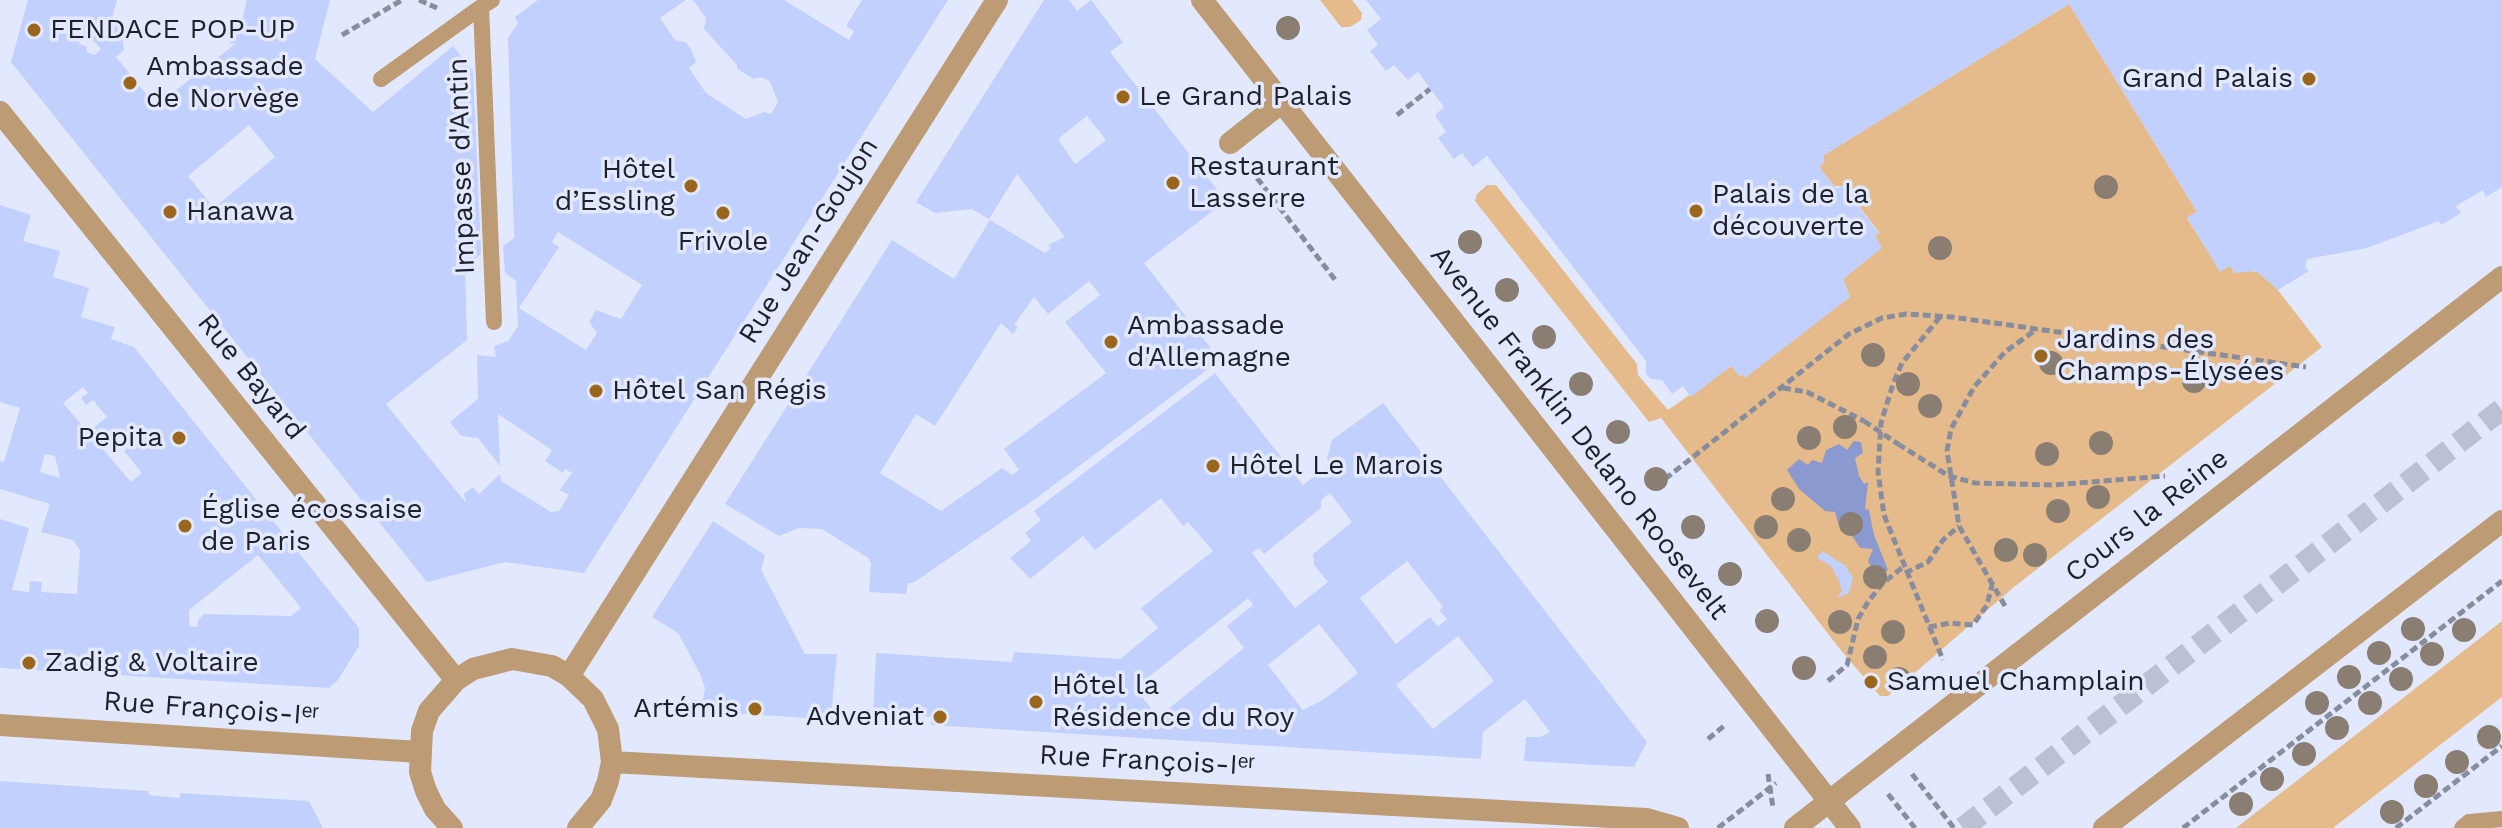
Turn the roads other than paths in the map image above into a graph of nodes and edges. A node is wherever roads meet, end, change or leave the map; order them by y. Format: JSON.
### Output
{"nodes":[{"id":1,"x":997,"y":0,"type":"edge"},
{"id":2,"x":1202,"y":0,"type":"edge"},
{"id":3,"x":486,"y":4,"type":"edge"},
{"id":4,"x":381,"y":79,"type":"dead end"},
{"id":5,"x":1282,"y":102,"type":"junction"},
{"id":6,"x":0,"y":112,"type":"edge"},
{"id":7,"x":1230,"y":143,"type":"dead end"},
{"id":8,"x":2502,"y":277,"type":"edge"},
{"id":9,"x":494,"y":322,"type":"dead end"},
{"id":10,"x":2502,"y":521,"type":"edge"},
{"id":11,"x":569,"y":676,"type":"junction"},
{"id":12,"x":456,"y":680,"type":"junction"},
{"id":13,"x":0,"y":725,"type":"edge"},
{"id":14,"x":419,"y":752,"type":"junction"},
{"id":15,"x":612,"y":762,"type":"junction"},
{"id":16,"x":1829,"y":802,"type":"junction"},
{"id":17,"x":2502,"y":819,"type":"edge"},
{"id":18,"x":452,"y":828,"type":"edge"},
{"id":19,"x":578,"y":828,"type":"edge"},
{"id":20,"x":1678,"y":828,"type":"edge"},
{"id":21,"x":1795,"y":828,"type":"edge"},
{"id":22,"x":1850,"y":828,"type":"edge"},
{"id":23,"x":2104,"y":828,"type":"edge"},
{"id":24,"x":2462,"y":828,"type":"edge"}],
"edges":[{"from":1,"to":11,"type":"street","name":"Rue Jean-Goujon"},
{"from":2,"to":5,"type":"street","name":"Avenue Franklin Delano Roosevelt"},
{"from":3,"to":4,"type":"lane","name":"Impasse d'Antin"},
{"from":3,"to":9,"type":"lane","name":"Impasse d'Antin"},
{"from":5,"to":7,"type":"street"},
{"from":5,"to":16,"type":"street","name":"Avenue Franklin Delano Roosevelt"},
{"from":6,"to":12,"type":"street","name":"Rue Bayard"},
{"from":8,"to":16,"type":"street","name":"Cours la Reine"},
{"from":10,"to":23,"type":"street"},
{"from":11,"to":12,"type":"street"},
{"from":11,"to":15,"type":"street"},
{"from":12,"to":14,"type":"street"},
{"from":13,"to":14,"type":"street","name":"Rue François-Iᵉʳ"},
{"from":14,"to":18,"type":"street"},
{"from":15,"to":19,"type":"street"},
{"from":15,"to":20,"type":"street","name":"Rue François-Iᵉʳ"},
{"from":16,"to":21,"type":"street","name":"Cours la Reine"},
{"from":16,"to":22,"type":"street","name":"Avenue Franklin Delano Roosevelt"},
{"from":17,"to":24,"type":"lane"}]}
